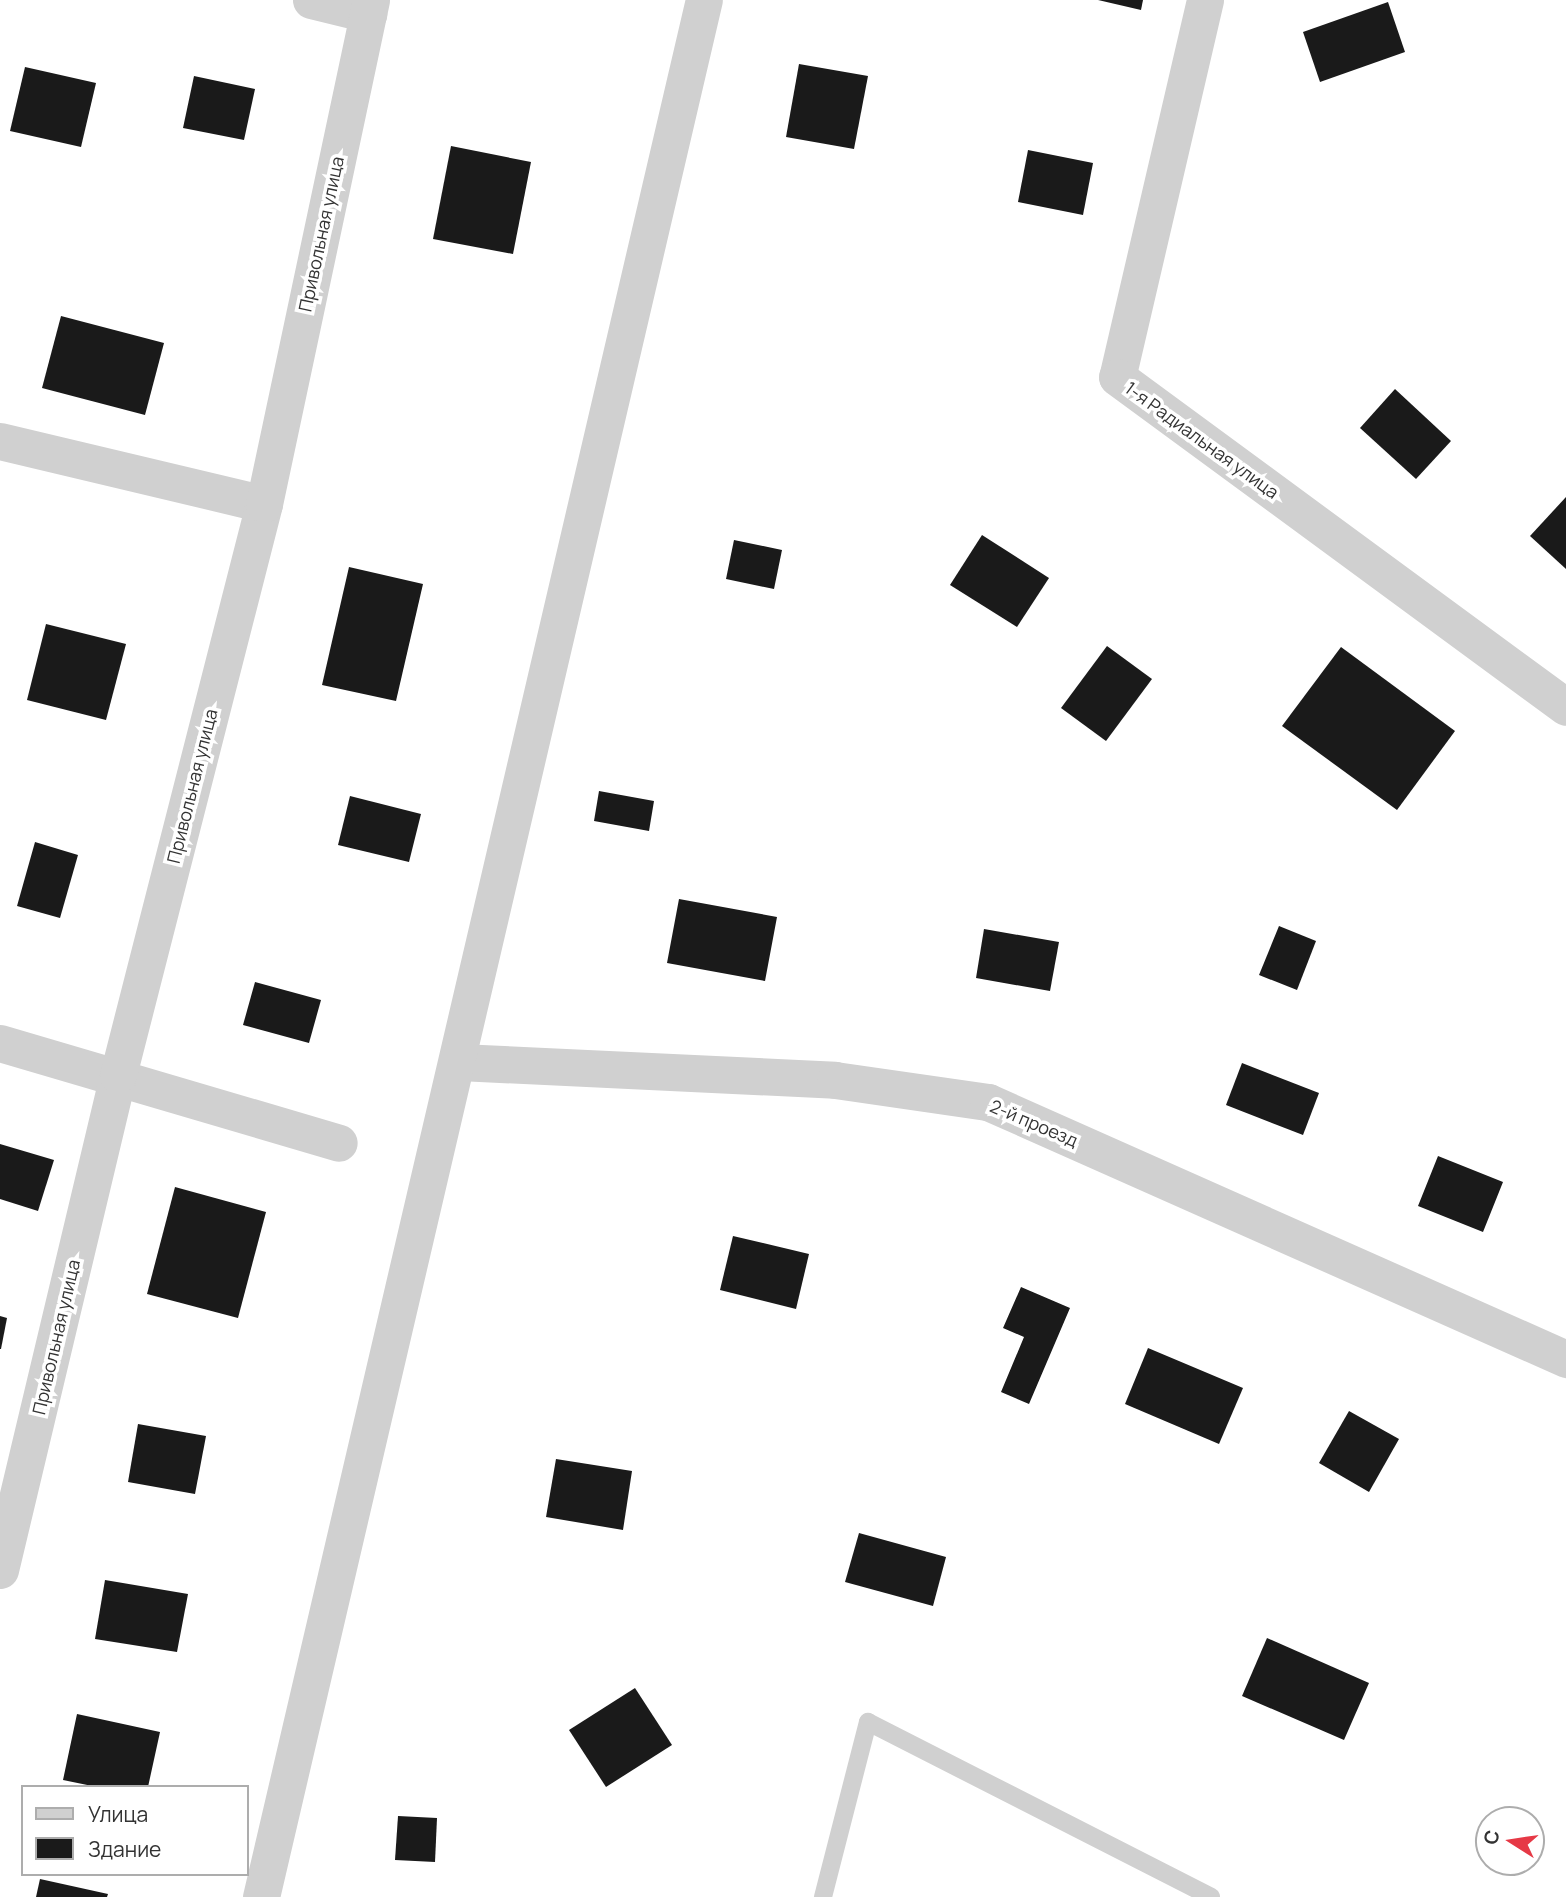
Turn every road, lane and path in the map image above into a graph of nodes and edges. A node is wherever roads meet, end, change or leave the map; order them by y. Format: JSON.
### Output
{"nodes":[{"id":1,"x":311,"y":0,"type":"edge"},
{"id":2,"x":704,"y":0,"type":"edge"},
{"id":3,"x":1205,"y":0,"type":"edge"},
{"id":4,"x":370,"y":7,"type":"edge"},
{"id":5,"x":0,"y":441,"type":"edge"},
{"id":6,"x":264,"y":504,"type":"junction"},
{"id":7,"x":1566,"y":707,"type":"edge"},
{"id":8,"x":0,"y":1043,"type":"edge"},
{"id":9,"x":459,"y":1062,"type":"junction"},
{"id":10,"x":118,"y":1075,"type":"junction"},
{"id":11,"x":339,"y":1143,"type":"dead end"},
{"id":12,"x":1566,"y":1359,"type":"edge"},
{"id":13,"x":0,"y":1570,"type":"edge"},
{"id":14,"x":261,"y":1897,"type":"edge"},
{"id":15,"x":823,"y":1897,"type":"edge"},
{"id":16,"x":1211,"y":1897,"type":"edge"}],
"edges":[{"from":1,"to":4,"type":"street"},
{"from":2,"to":9,"type":"street"},
{"from":3,"to":7,"type":"street","name":"1-я Радиальная улица"},
{"from":4,"to":6,"type":"street","name":"Привольная улица"},
{"from":5,"to":6,"type":"street"},
{"from":6,"to":10,"type":"street","name":"Привольная улица"},
{"from":8,"to":10,"type":"street"},
{"from":9,"to":12,"type":"street","name":"2-й проезд"},
{"from":9,"to":14,"type":"street"},
{"from":10,"to":11,"type":"street"},
{"from":10,"to":13,"type":"street","name":"Привольная улица"},
{"from":15,"to":16,"type":"lane"}]}
